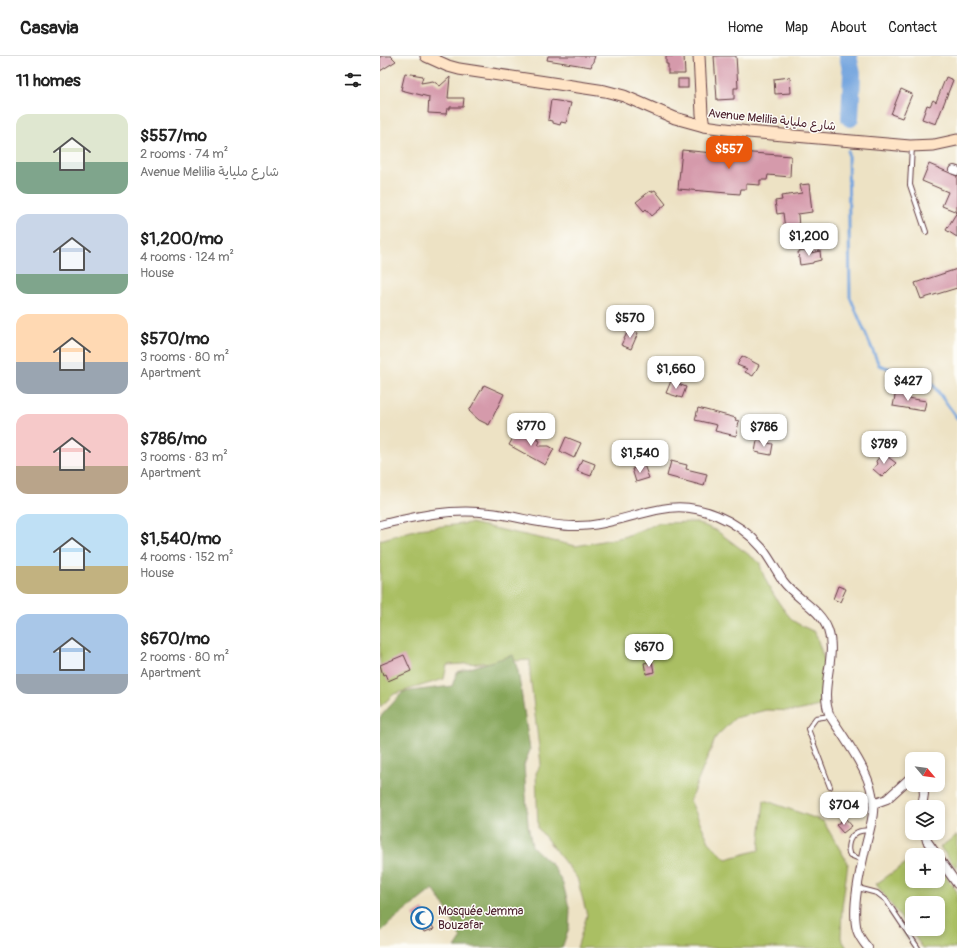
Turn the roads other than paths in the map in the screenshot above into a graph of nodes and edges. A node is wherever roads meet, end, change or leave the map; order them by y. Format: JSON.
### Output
{"nodes":[{"id":1,"x":426,"y":56,"type":"edge"},
{"id":2,"x":699,"y":56,"type":"edge"},
{"id":3,"x":704,"y":126,"type":"junction"},
{"id":4,"x":957,"y":140,"type":"edge"},
{"id":5,"x":912,"y":146,"type":"junction"},
{"id":6,"x":926,"y":232,"type":"dead end"},
{"id":7,"x":380,"y":525,"type":"edge"},
{"id":8,"x":830,"y":716,"type":"junction"},
{"id":9,"x":905,"y":783,"type":"edge"},
{"id":10,"x":830,"y":787,"type":"dead end"},
{"id":11,"x":873,"y":804,"type":"junction"},
{"id":12,"x":870,"y":830,"type":"junction"},
{"id":13,"x":862,"y":860,"type":"junction"},
{"id":14,"x":945,"y":867,"type":"edge"},
{"id":15,"x":957,"y":884,"type":"edge"},
{"id":16,"x":858,"y":888,"type":"junction"},
{"id":17,"x":868,"y":948,"type":"edge"},
{"id":18,"x":918,"y":948,"type":"edge"}],
"edges":[{"from":1,"to":3,"type":"street","name":"Avenue Melilia شارع ملياية"},
{"from":2,"to":3,"type":"street"},
{"from":3,"to":5,"type":"street","name":"Avenue Melilia شارع ملياية"},
{"from":4,"to":5,"type":"street","name":"Avenue Melilia شارع ملياية"},
{"from":5,"to":6,"type":"lane"},
{"from":7,"to":8,"type":"street"},
{"from":8,"to":10,"type":"lane"},
{"from":8,"to":11,"type":"street"},
{"from":9,"to":11,"type":"street"},
{"from":11,"to":12,"type":"street"},
{"from":12,"to":13,"type":"street"},
{"from":12,"to":13,"type":"lane"},
{"from":13,"to":16,"type":"street"},
{"from":14,"to":15,"type":"street"},
{"from":16,"to":17,"type":"street"},
{"from":16,"to":18,"type":"lane"}]}
